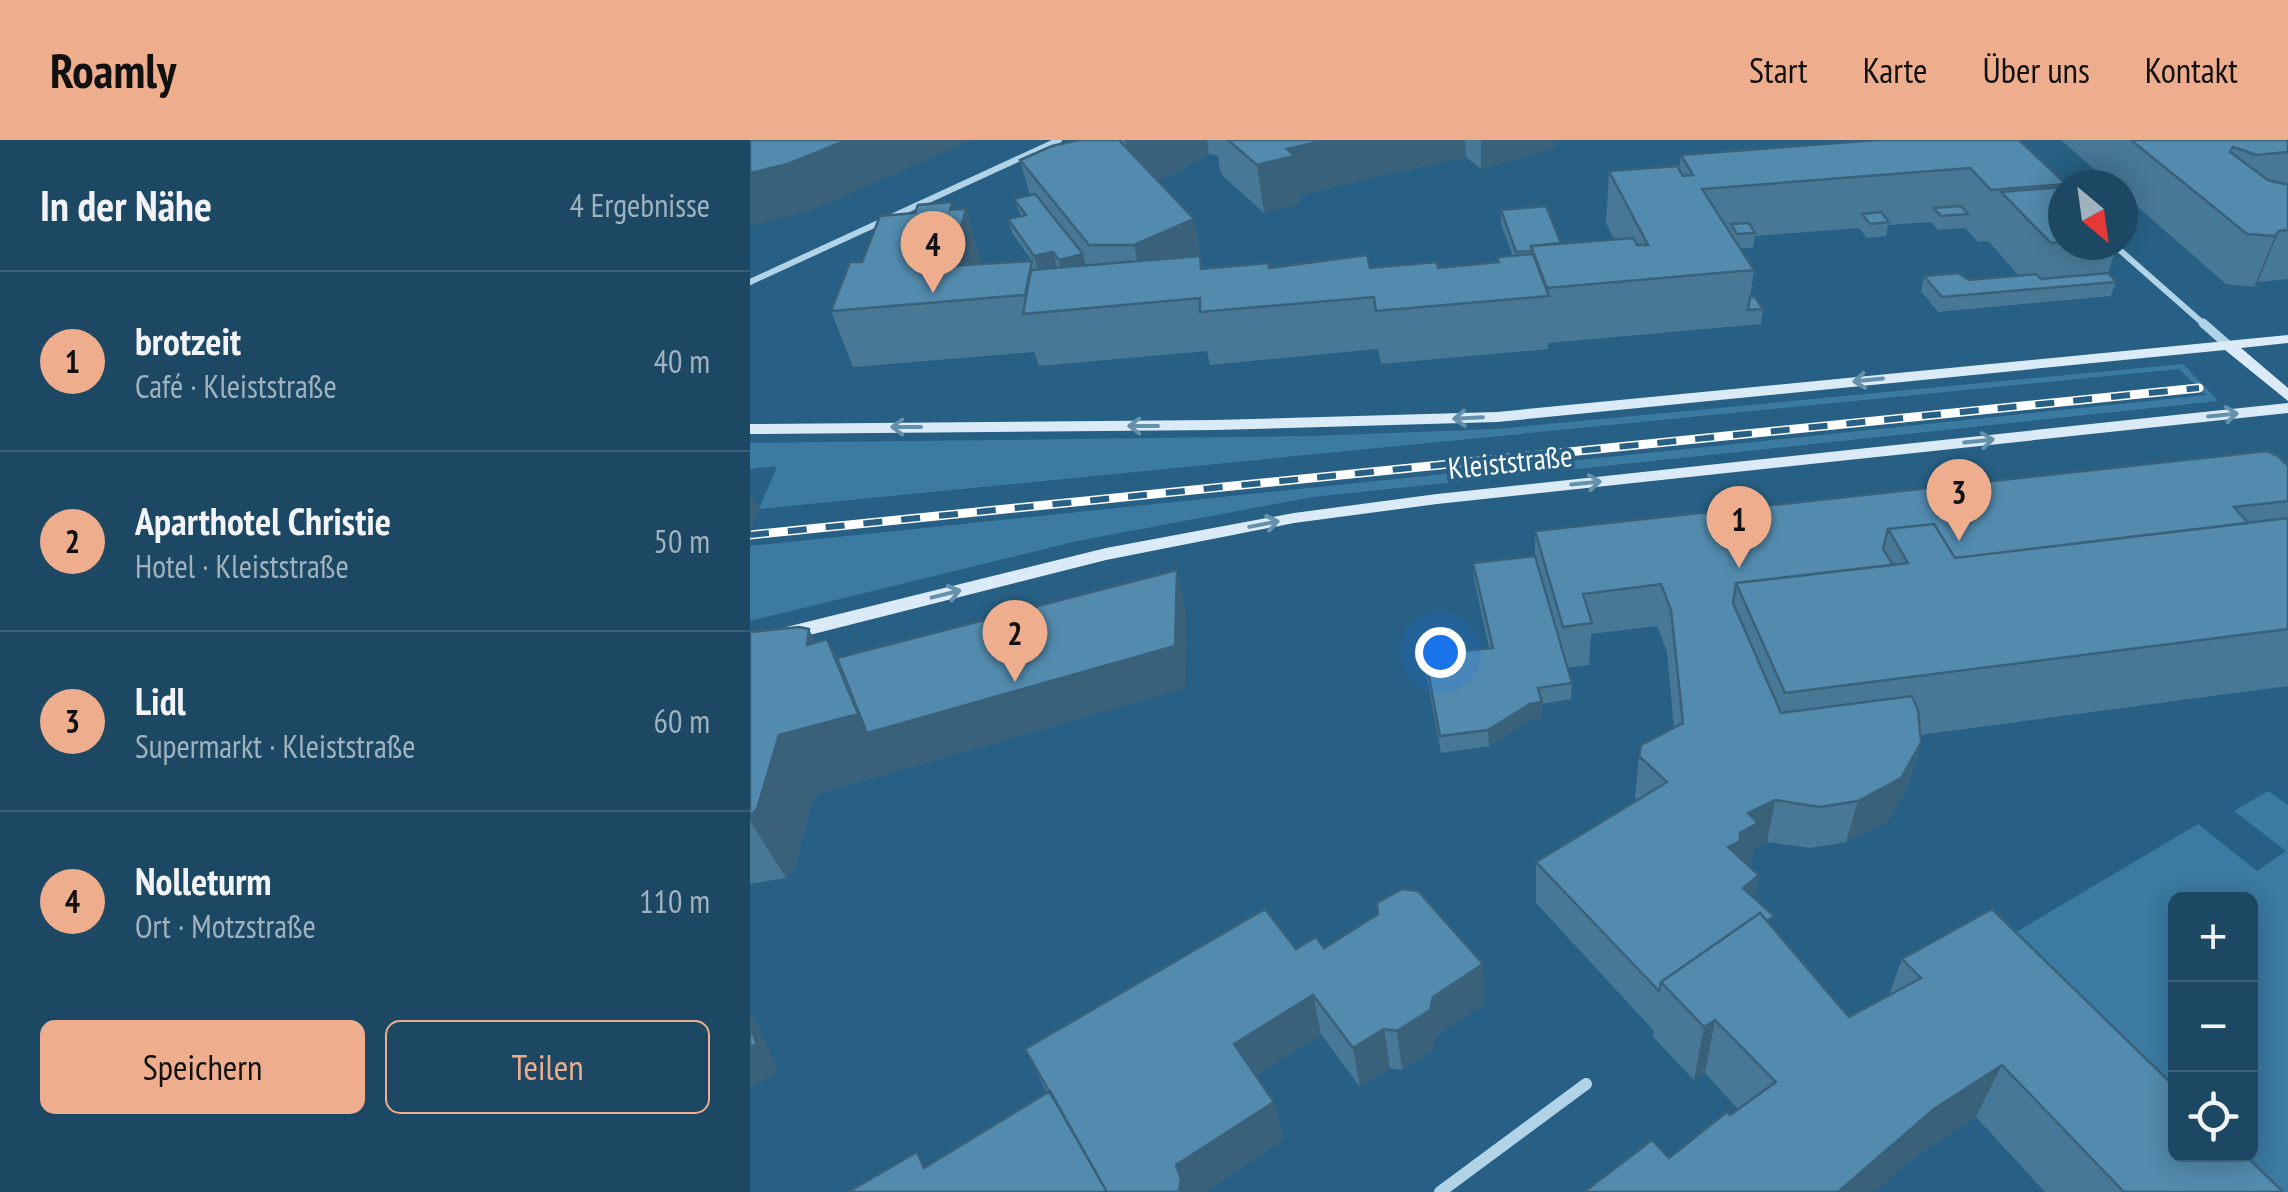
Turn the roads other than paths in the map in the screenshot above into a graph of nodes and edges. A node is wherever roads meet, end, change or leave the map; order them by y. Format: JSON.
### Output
{"nodes":[{"id":1,"x":1059,"y":140,"type":"edge"},
{"id":2,"x":2131,"y":260,"type":"edge"},
{"id":3,"x":750,"y":282,"type":"edge"},
{"id":4,"x":2288,"y":339,"type":"edge"},
{"id":5,"x":2228,"y":345,"type":"junction"},
{"id":6,"x":2288,"y":396,"type":"edge"},
{"id":7,"x":2288,"y":408,"type":"edge"},
{"id":8,"x":750,"y":428,"type":"edge"},
{"id":9,"x":750,"y":643,"type":"edge"},
{"id":10,"x":1586,"y":1084,"type":"dead end"},
{"id":11,"x":1440,"y":1192,"type":"edge"}],
"edges":[{"from":1,"to":3,"type":"street"},
{"from":2,"to":5,"type":"street"},
{"from":4,"to":5,"type":"main road","name":"Kleiststraße"},
{"from":5,"to":6,"type":"main road"},
{"from":5,"to":8,"type":"main road","name":"Kleiststraße","one_way":true},
{"from":9,"to":7,"type":"main road","name":"Kleiststraße","one_way":true},
{"from":10,"to":11,"type":"street"}]}
